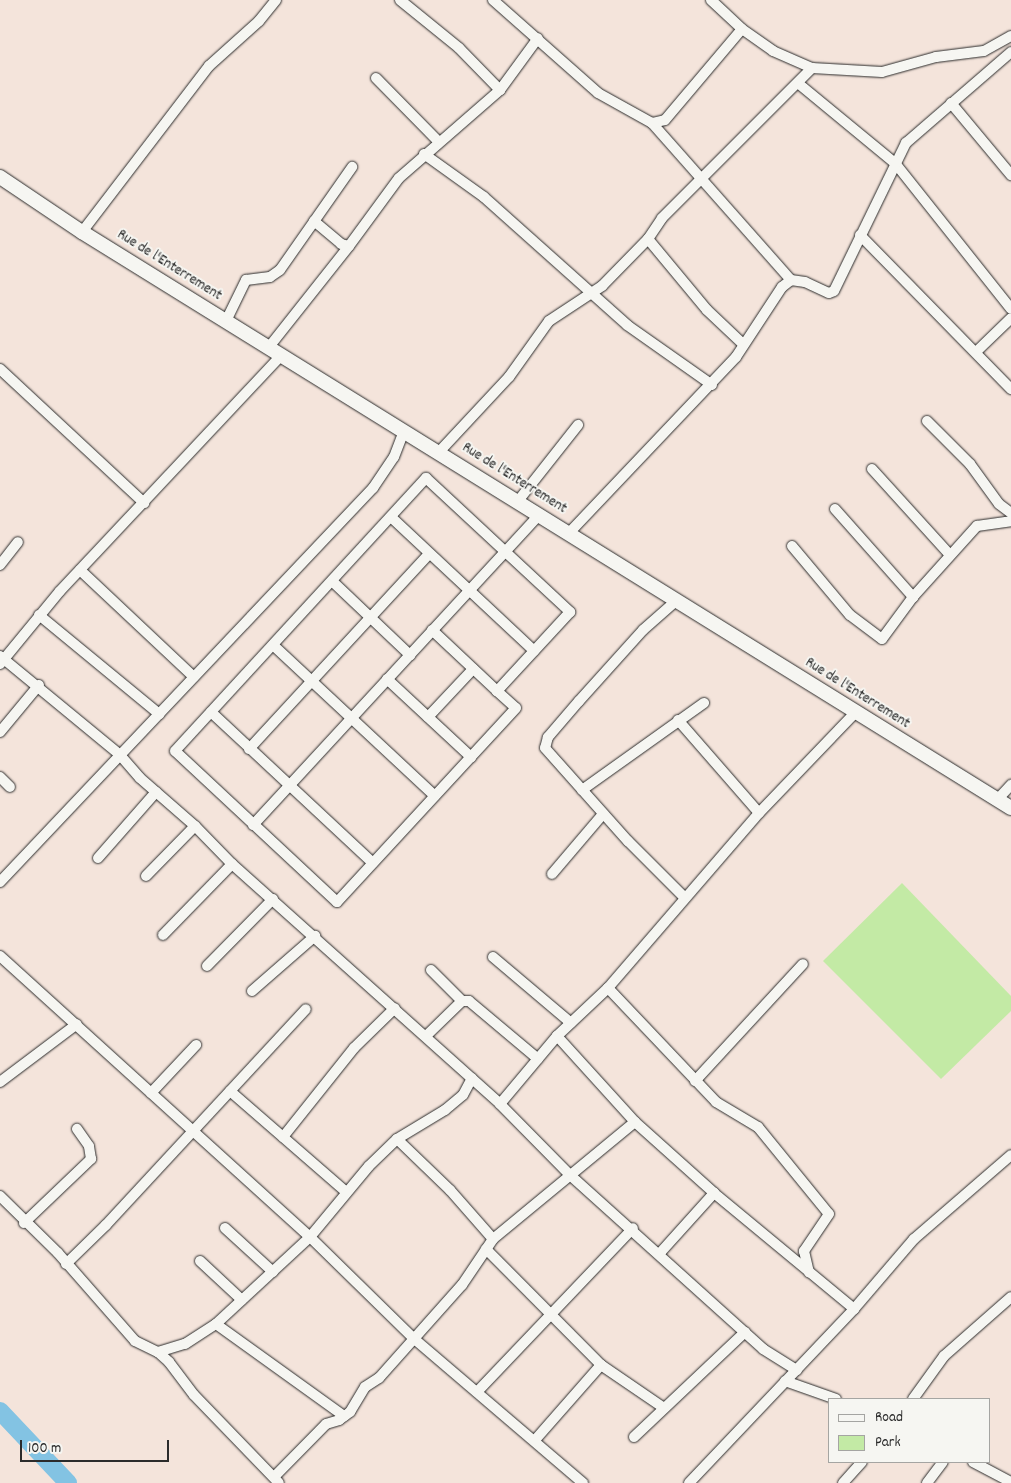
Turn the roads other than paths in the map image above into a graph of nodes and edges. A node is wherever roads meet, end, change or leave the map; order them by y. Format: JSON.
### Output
{"nodes":[{"id":1,"x":276,"y":0,"type":"edge"},
{"id":2,"x":400,"y":0,"type":"edge"},
{"id":3,"x":494,"y":0,"type":"edge"},
{"id":4,"x":711,"y":0,"type":"edge"},
{"id":5,"x":742,"y":29,"type":"junction"},
{"id":6,"x":1011,"y":36,"type":"edge"},
{"id":7,"x":538,"y":38,"type":"junction"},
{"id":8,"x":1011,"y":52,"type":"edge"},
{"id":9,"x":812,"y":68,"type":"junction"},
{"id":10,"x":376,"y":78,"type":"dead end"},
{"id":11,"x":799,"y":84,"type":"junction"},
{"id":12,"x":500,"y":90,"type":"junction"},
{"id":13,"x":951,"y":103,"type":"junction"},
{"id":14,"x":652,"y":123,"type":"junction"},
{"id":15,"x":438,"y":141,"type":"junction"},
{"id":16,"x":424,"y":154,"type":"junction"},
{"id":17,"x":895,"y":162,"type":"junction"},
{"id":18,"x":352,"y":167,"type":"dead end"},
{"id":19,"x":1011,"y":175,"type":"edge"},
{"id":20,"x":0,"y":177,"type":"edge"},
{"id":21,"x":702,"y":178,"type":"junction"},
{"id":22,"x":314,"y":222,"type":"junction"},
{"id":23,"x":82,"y":232,"type":"junction"},
{"id":24,"x":860,"y":235,"type":"junction"},
{"id":25,"x":648,"y":238,"type":"junction"},
{"id":26,"x":349,"y":246,"type":"junction"},
{"id":27,"x":790,"y":280,"type":"junction"},
{"id":28,"x":590,"y":294,"type":"junction"},
{"id":29,"x":1011,"y":310,"type":"edge"},
{"id":30,"x":1011,"y":318,"type":"edge"},
{"id":31,"x":226,"y":321,"type":"junction"},
{"id":32,"x":743,"y":344,"type":"junction"},
{"id":33,"x":269,"y":347,"type":"junction"},
{"id":34,"x":977,"y":351,"type":"junction"},
{"id":35,"x":282,"y":355,"type":"junction"},
{"id":36,"x":0,"y":369,"type":"edge"},
{"id":37,"x":712,"y":384,"type":"junction"},
{"id":38,"x":1011,"y":388,"type":"edge"},
{"id":39,"x":927,"y":421,"type":"dead end"},
{"id":40,"x":578,"y":425,"type":"dead end"},
{"id":41,"x":404,"y":431,"type":"junction"},
{"id":42,"x":439,"y":452,"type":"junction"},
{"id":43,"x":872,"y":469,"type":"dead end"},
{"id":44,"x":518,"y":501,"type":"junction"},
{"id":45,"x":144,"y":502,"type":"junction"},
{"id":46,"x":835,"y":509,"type":"dead end"},
{"id":47,"x":1011,"y":513,"type":"edge"},
{"id":48,"x":540,"y":514,"type":"junction"},
{"id":49,"x":390,"y":517,"type":"junction"},
{"id":50,"x":1011,"y":521,"type":"edge"},
{"id":51,"x":569,"y":533,"type":"junction"},
{"id":52,"x":18,"y":542,"type":"dead end"},
{"id":53,"x":792,"y":546,"type":"dead end"},
{"id":54,"x":504,"y":552,"type":"junction"},
{"id":55,"x":429,"y":554,"type":"junction"},
{"id":56,"x":950,"y":555,"type":"junction"},
{"id":57,"x":0,"y":564,"type":"edge"},
{"id":58,"x":80,"y":570,"type":"junction"},
{"id":59,"x":332,"y":581,"type":"junction"},
{"id":60,"x":468,"y":590,"type":"junction"},
{"id":61,"x":913,"y":597,"type":"junction"},
{"id":62,"x":677,"y":600,"type":"junction"},
{"id":63,"x":39,"y":615,"type":"junction"},
{"id":64,"x":370,"y":618,"type":"junction"},
{"id":65,"x":432,"y":630,"type":"junction"},
{"id":66,"x":272,"y":645,"type":"junction"},
{"id":67,"x":534,"y":651,"type":"junction"},
{"id":68,"x":410,"y":654,"type":"junction"},
{"id":69,"x":1,"y":660,"type":"edge"},
{"id":70,"x":473,"y":669,"type":"junction"},
{"id":71,"x":194,"y":677,"type":"junction"},
{"id":72,"x":387,"y":679,"type":"junction"},
{"id":73,"x":310,"y":682,"type":"junction"},
{"id":74,"x":39,"y":685,"type":"junction"},
{"id":75,"x":497,"y":691,"type":"junction"},
{"id":76,"x":704,"y":704,"type":"dead end"},
{"id":77,"x":211,"y":712,"type":"junction"},
{"id":78,"x":856,"y":712,"type":"junction"},
{"id":79,"x":159,"y":714,"type":"junction"},
{"id":80,"x":428,"y":718,"type":"junction"},
{"id":81,"x":350,"y":719,"type":"junction"},
{"id":82,"x":678,"y":720,"type":"junction"},
{"id":83,"x":0,"y":732,"type":"edge"},
{"id":84,"x":249,"y":749,"type":"junction"},
{"id":85,"x":120,"y":755,"type":"junction"},
{"id":86,"x":471,"y":757,"type":"junction"},
{"id":87,"x":0,"y":777,"type":"edge"},
{"id":88,"x":1011,"y":785,"type":"edge"},
{"id":89,"x":10,"y":786,"type":"dead end"},
{"id":90,"x":289,"y":786,"type":"junction"},
{"id":91,"x":582,"y":790,"type":"junction"},
{"id":92,"x":156,"y":792,"type":"junction"},
{"id":93,"x":435,"y":796,"type":"junction"},
{"id":94,"x":997,"y":800,"type":"junction"},
{"id":95,"x":1011,"y":808,"type":"edge"},
{"id":96,"x":759,"y":813,"type":"junction"},
{"id":97,"x":603,"y":814,"type":"junction"},
{"id":98,"x":253,"y":825,"type":"junction"},
{"id":99,"x":195,"y":826,"type":"junction"},
{"id":100,"x":98,"y":858,"type":"dead end"},
{"id":101,"x":373,"y":863,"type":"junction"},
{"id":102,"x":232,"y":864,"type":"junction"},
{"id":103,"x":552,"y":874,"type":"dead end"},
{"id":104,"x":146,"y":876,"type":"dead end"},
{"id":105,"x":0,"y":882,"type":"edge"},
{"id":106,"x":684,"y":897,"type":"junction"},
{"id":107,"x":273,"y":899,"type":"junction"},
{"id":108,"x":162,"y":935,"type":"dead end"},
{"id":109,"x":315,"y":936,"type":"junction"},
{"id":110,"x":0,"y":956,"type":"edge"},
{"id":111,"x":493,"y":956,"type":"dead end"},
{"id":112,"x":803,"y":964,"type":"dead end"},
{"id":113,"x":207,"y":966,"type":"dead end"},
{"id":114,"x":431,"y":970,"type":"dead end"},
{"id":115,"x":608,"y":988,"type":"junction"},
{"id":116,"x":252,"y":992,"type":"dead end"},
{"id":117,"x":462,"y":1001,"type":"junction"},
{"id":118,"x":396,"y":1008,"type":"junction"},
{"id":119,"x":306,"y":1009,"type":"dead end"},
{"id":120,"x":571,"y":1023,"type":"junction"},
{"id":121,"x":77,"y":1024,"type":"junction"},
{"id":122,"x":426,"y":1036,"type":"junction"},
{"id":123,"x":557,"y":1036,"type":"junction"},
{"id":124,"x":196,"y":1045,"type":"dead end"},
{"id":125,"x":538,"y":1059,"type":"junction"},
{"id":126,"x":472,"y":1078,"type":"junction"},
{"id":127,"x":695,"y":1081,"type":"junction"},
{"id":128,"x":0,"y":1082,"type":"edge"},
{"id":129,"x":230,"y":1091,"type":"junction"},
{"id":130,"x":151,"y":1093,"type":"junction"},
{"id":131,"x":500,"y":1104,"type":"junction"},
{"id":132,"x":635,"y":1122,"type":"junction"},
{"id":133,"x":77,"y":1129,"type":"dead end"},
{"id":134,"x":193,"y":1133,"type":"junction"},
{"id":135,"x":284,"y":1137,"type":"junction"},
{"id":136,"x":397,"y":1139,"type":"junction"},
{"id":137,"x":1011,"y":1155,"type":"edge"},
{"id":138,"x":570,"y":1175,"type":"junction"},
{"id":139,"x":346,"y":1192,"type":"junction"},
{"id":140,"x":714,"y":1193,"type":"junction"},
{"id":141,"x":0,"y":1196,"type":"edge"},
{"id":142,"x":24,"y":1223,"type":"junction"},
{"id":143,"x":225,"y":1228,"type":"dead end"},
{"id":144,"x":633,"y":1228,"type":"junction"},
{"id":145,"x":310,"y":1237,"type":"junction"},
{"id":146,"x":493,"y":1239,"type":"junction"},
{"id":147,"x":486,"y":1249,"type":"junction"},
{"id":148,"x":660,"y":1253,"type":"junction"},
{"id":149,"x":200,"y":1261,"type":"dead end"},
{"id":150,"x":66,"y":1264,"type":"junction"},
{"id":151,"x":273,"y":1272,"type":"junction"},
{"id":152,"x":809,"y":1272,"type":"junction"},
{"id":153,"x":1011,"y":1297,"type":"edge"},
{"id":154,"x":242,"y":1300,"type":"junction"},
{"id":155,"x":854,"y":1310,"type":"junction"},
{"id":156,"x":551,"y":1314,"type":"junction"},
{"id":157,"x":216,"y":1324,"type":"junction"},
{"id":158,"x":745,"y":1332,"type":"junction"},
{"id":159,"x":412,"y":1337,"type":"junction"},
{"id":160,"x":158,"y":1352,"type":"junction"},
{"id":161,"x":602,"y":1365,"type":"junction"},
{"id":162,"x":797,"y":1370,"type":"junction"},
{"id":163,"x":785,"y":1382,"type":"junction"},
{"id":164,"x":477,"y":1392,"type":"junction"},
{"id":165,"x":833,"y":1398,"type":"edge"},
{"id":166,"x":914,"y":1398,"type":"edge"},
{"id":167,"x":664,"y":1408,"type":"junction"},
{"id":168,"x":344,"y":1416,"type":"junction"},
{"id":169,"x":634,"y":1437,"type":"dead end"},
{"id":170,"x":535,"y":1440,"type":"junction"},
{"id":171,"x":861,"y":1463,"type":"edge"},
{"id":172,"x":942,"y":1463,"type":"edge"},
{"id":173,"x":975,"y":1463,"type":"edge"},
{"id":174,"x":276,"y":1480,"type":"edge"},
{"id":175,"x":1011,"y":1482,"type":"edge"},
{"id":176,"x":583,"y":1483,"type":"edge"},
{"id":177,"x":689,"y":1483,"type":"edge"},
{"id":178,"x":843,"y":1483,"type":"edge"},
{"id":179,"x":927,"y":1483,"type":"edge"}],
"edges":[{"from":1,"to":23,"type":"street"},
{"from":2,"to":12,"type":"street"},
{"from":3,"to":7,"type":"street"},
{"from":4,"to":5,"type":"street"},
{"from":5,"to":9,"type":"street"},
{"from":5,"to":14,"type":"street"},
{"from":6,"to":9,"type":"street"},
{"from":7,"to":12,"type":"street"},
{"from":7,"to":14,"type":"street"},
{"from":8,"to":13,"type":"street"},
{"from":9,"to":11,"type":"street"},
{"from":10,"to":15,"type":"street"},
{"from":11,"to":17,"type":"street"},
{"from":11,"to":21,"type":"street"},
{"from":12,"to":15,"type":"street"},
{"from":13,"to":17,"type":"street"},
{"from":13,"to":19,"type":"street"},
{"from":14,"to":21,"type":"street"},
{"from":15,"to":16,"type":"street"},
{"from":16,"to":26,"type":"street"},
{"from":16,"to":28,"type":"street"},
{"from":17,"to":24,"type":"street"},
{"from":17,"to":29,"type":"street"},
{"from":18,"to":22,"type":"street"},
{"from":20,"to":23,"type":"street","name":"Rue de l'Enterrement"},
{"from":21,"to":25,"type":"street"},
{"from":21,"to":27,"type":"street"},
{"from":22,"to":26,"type":"street"},
{"from":22,"to":31,"type":"street"},
{"from":23,"to":31,"type":"street","name":"Rue de l'Enterrement"},
{"from":24,"to":27,"type":"street"},
{"from":24,"to":34,"type":"street"},
{"from":25,"to":28,"type":"street"},
{"from":25,"to":32,"type":"street"},
{"from":26,"to":33,"type":"street"},
{"from":27,"to":32,"type":"street"},
{"from":28,"to":37,"type":"street"},
{"from":28,"to":42,"type":"street"},
{"from":30,"to":34,"type":"street"},
{"from":31,"to":33,"type":"street","name":"Rue de l'Enterrement"},
{"from":32,"to":37,"type":"street"},
{"from":33,"to":35,"type":"street","name":"Rue de l'Enterrement"},
{"from":34,"to":38,"type":"street"},
{"from":35,"to":41,"type":"street","name":"Rue de l'Enterrement"},
{"from":35,"to":45,"type":"street"},
{"from":36,"to":45,"type":"street"},
{"from":37,"to":51,"type":"street"},
{"from":39,"to":47,"type":"street"},
{"from":40,"to":44,"type":"street"},
{"from":41,"to":42,"type":"street","name":"Rue de l'Enterrement"},
{"from":41,"to":71,"type":"street"},
{"from":42,"to":44,"type":"street","name":"Rue de l'Enterrement"},
{"from":43,"to":56,"type":"street"},
{"from":44,"to":48,"type":"street","name":"Rue de l'Enterrement"},
{"from":45,"to":58,"type":"street"},
{"from":46,"to":61,"type":"street"},
{"from":48,"to":51,"type":"street","name":"Rue de l'Enterrement"},
{"from":48,"to":54,"type":"street"},
{"from":49,"to":54,"type":"street"},
{"from":49,"to":55,"type":"street"},
{"from":49,"to":59,"type":"street"},
{"from":50,"to":56,"type":"street"},
{"from":51,"to":62,"type":"street","name":"Rue de l'Enterrement"},
{"from":52,"to":57,"type":"street"},
{"from":53,"to":61,"type":"street"},
{"from":54,"to":60,"type":"street"},
{"from":54,"to":67,"type":"street"},
{"from":55,"to":60,"type":"street"},
{"from":55,"to":64,"type":"street"},
{"from":56,"to":61,"type":"street"},
{"from":58,"to":63,"type":"street"},
{"from":58,"to":71,"type":"street"},
{"from":59,"to":64,"type":"street"},
{"from":59,"to":66,"type":"street"},
{"from":60,"to":65,"type":"street"},
{"from":60,"to":67,"type":"street"},
{"from":62,"to":78,"type":"street","name":"Rue de l'Enterrement"},
{"from":62,"to":91,"type":"street"},
{"from":63,"to":69,"type":"street"},
{"from":63,"to":79,"type":"street"},
{"from":64,"to":68,"type":"street"},
{"from":64,"to":73,"type":"street"},
{"from":65,"to":68,"type":"street"},
{"from":65,"to":70,"type":"street"},
{"from":66,"to":73,"type":"street"},
{"from":66,"to":77,"type":"street"},
{"from":67,"to":75,"type":"street"},
{"from":68,"to":72,"type":"street"},
{"from":69,"to":74,"type":"street"},
{"from":70,"to":75,"type":"street"},
{"from":70,"to":80,"type":"street"},
{"from":71,"to":79,"type":"street"},
{"from":72,"to":80,"type":"street"},
{"from":72,"to":81,"type":"street"},
{"from":73,"to":81,"type":"street"},
{"from":73,"to":84,"type":"street"},
{"from":74,"to":83,"type":"street"},
{"from":74,"to":85,"type":"street"},
{"from":75,"to":86,"type":"street"},
{"from":76,"to":82,"type":"street"},
{"from":77,"to":84,"type":"street"},
{"from":77,"to":98,"type":"street"},
{"from":78,"to":94,"type":"street","name":"Rue de l'Enterrement"},
{"from":78,"to":96,"type":"street"},
{"from":79,"to":85,"type":"street"},
{"from":80,"to":86,"type":"street"},
{"from":81,"to":90,"type":"street"},
{"from":81,"to":93,"type":"street"},
{"from":82,"to":91,"type":"street"},
{"from":82,"to":96,"type":"street"},
{"from":84,"to":90,"type":"street"},
{"from":85,"to":92,"type":"street"},
{"from":85,"to":105,"type":"street"},
{"from":86,"to":93,"type":"street"},
{"from":87,"to":89,"type":"street"},
{"from":88,"to":94,"type":"street"},
{"from":90,"to":98,"type":"street"},
{"from":90,"to":101,"type":"street"},
{"from":91,"to":97,"type":"street"},
{"from":92,"to":99,"type":"street"},
{"from":92,"to":100,"type":"street"},
{"from":93,"to":101,"type":"street"},
{"from":94,"to":95,"type":"street","name":"Rue de l'Enterrement"},
{"from":96,"to":106,"type":"street"},
{"from":97,"to":103,"type":"street"},
{"from":97,"to":106,"type":"street"},
{"from":98,"to":101,"type":"street"},
{"from":99,"to":102,"type":"street"},
{"from":99,"to":104,"type":"street"},
{"from":102,"to":107,"type":"street"},
{"from":102,"to":108,"type":"street"},
{"from":106,"to":115,"type":"street"},
{"from":107,"to":109,"type":"street"},
{"from":107,"to":113,"type":"street"},
{"from":109,"to":116,"type":"street"},
{"from":109,"to":118,"type":"street"},
{"from":110,"to":121,"type":"street"},
{"from":111,"to":120,"type":"street"},
{"from":112,"to":127,"type":"street"},
{"from":114,"to":117,"type":"street"},
{"from":115,"to":120,"type":"street"},
{"from":115,"to":127,"type":"street"},
{"from":117,"to":122,"type":"street"},
{"from":117,"to":125,"type":"street"},
{"from":118,"to":122,"type":"street"},
{"from":118,"to":135,"type":"street"},
{"from":119,"to":129,"type":"street"},
{"from":120,"to":123,"type":"street"},
{"from":121,"to":128,"type":"street"},
{"from":121,"to":130,"type":"street"},
{"from":122,"to":126,"type":"street"},
{"from":123,"to":125,"type":"street"},
{"from":123,"to":132,"type":"street"},
{"from":124,"to":130,"type":"street"},
{"from":125,"to":131,"type":"street"},
{"from":126,"to":131,"type":"street"},
{"from":126,"to":136,"type":"street"},
{"from":127,"to":152,"type":"street"},
{"from":129,"to":134,"type":"street"},
{"from":129,"to":135,"type":"street"},
{"from":130,"to":134,"type":"street"},
{"from":131,"to":138,"type":"street"},
{"from":132,"to":138,"type":"street"},
{"from":132,"to":140,"type":"street"},
{"from":133,"to":142,"type":"street"},
{"from":134,"to":145,"type":"street"},
{"from":134,"to":150,"type":"street"},
{"from":135,"to":139,"type":"street"},
{"from":136,"to":139,"type":"street"},
{"from":136,"to":146,"type":"street"},
{"from":137,"to":155,"type":"street"},
{"from":138,"to":144,"type":"street"},
{"from":138,"to":146,"type":"street"},
{"from":139,"to":145,"type":"street"},
{"from":140,"to":148,"type":"street"},
{"from":140,"to":152,"type":"street"},
{"from":141,"to":142,"type":"street"},
{"from":142,"to":150,"type":"street"},
{"from":143,"to":151,"type":"street"},
{"from":144,"to":148,"type":"street"},
{"from":144,"to":156,"type":"street"},
{"from":145,"to":151,"type":"street"},
{"from":145,"to":159,"type":"street"},
{"from":146,"to":147,"type":"street"},
{"from":147,"to":156,"type":"street"},
{"from":147,"to":159,"type":"street"},
{"from":148,"to":158,"type":"street"},
{"from":149,"to":154,"type":"street"},
{"from":150,"to":160,"type":"street"},
{"from":151,"to":154,"type":"street"},
{"from":152,"to":155,"type":"street"},
{"from":153,"to":166,"type":"street"},
{"from":154,"to":157,"type":"street"},
{"from":155,"to":162,"type":"street"},
{"from":156,"to":161,"type":"street"},
{"from":156,"to":164,"type":"street"},
{"from":157,"to":160,"type":"street"},
{"from":157,"to":168,"type":"street"},
{"from":158,"to":162,"type":"street"},
{"from":158,"to":167,"type":"street"},
{"from":159,"to":164,"type":"street"},
{"from":159,"to":168,"type":"street"},
{"from":160,"to":174,"type":"street"},
{"from":161,"to":167,"type":"street"},
{"from":161,"to":170,"type":"street"},
{"from":162,"to":163,"type":"street"},
{"from":163,"to":165,"type":"street"},
{"from":163,"to":177,"type":"street"},
{"from":164,"to":170,"type":"street"},
{"from":167,"to":169,"type":"street"},
{"from":168,"to":174,"type":"street"},
{"from":170,"to":176,"type":"street"},
{"from":171,"to":178,"type":"street"},
{"from":172,"to":179,"type":"street"},
{"from":173,"to":175,"type":"street"}]}
